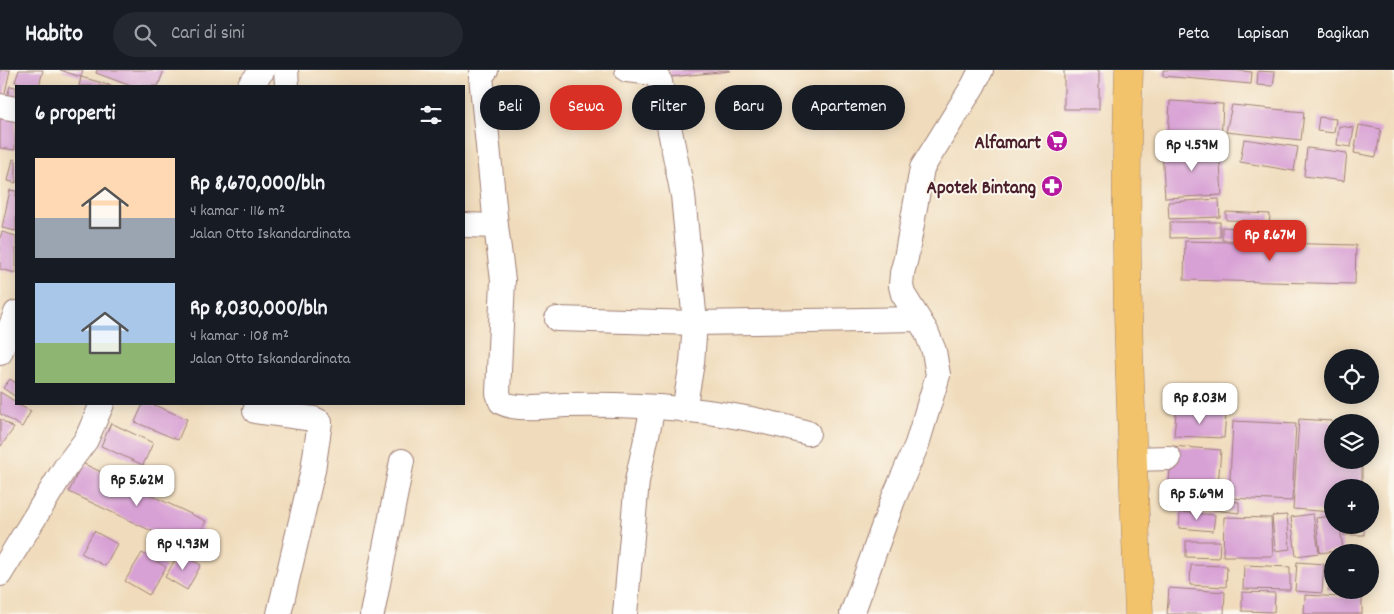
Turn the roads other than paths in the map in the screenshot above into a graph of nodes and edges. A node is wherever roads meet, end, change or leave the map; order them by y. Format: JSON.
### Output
{"nodes":[{"id":1,"x":264,"y":70,"type":"edge"},
{"id":2,"x":286,"y":70,"type":"edge"},
{"id":3,"x":486,"y":70,"type":"edge"},
{"id":4,"x":627,"y":70,"type":"edge"},
{"id":5,"x":981,"y":70,"type":"edge"},
{"id":6,"x":1129,"y":70,"type":"edge"},
{"id":7,"x":250,"y":85,"type":"edge"},
{"id":8,"x":286,"y":85,"type":"edge"},
{"id":9,"x":0,"y":106,"type":"edge"},
{"id":10,"x":15,"y":110,"type":"edge"},
{"id":11,"x":465,"y":225,"type":"edge"},
{"id":12,"x":496,"y":226,"type":"junction"},
{"id":13,"x":15,"y":316,"type":"edge"},
{"id":14,"x":557,"y":319,"type":"dead end"},
{"id":15,"x":918,"y":319,"type":"junction"},
{"id":16,"x":695,"y":323,"type":"junction"},
{"id":17,"x":0,"y":353,"type":"edge"},
{"id":18,"x":102,"y":405,"type":"edge"},
{"id":19,"x":653,"y":407,"type":"junction"},
{"id":20,"x":684,"y":410,"type":"junction"},
{"id":21,"x":255,"y":411,"type":"dead end"},
{"id":22,"x":808,"y":432,"type":"dead end"},
{"id":23,"x":1168,"y":458,"type":"dead end"},
{"id":24,"x":1133,"y":459,"type":"junction"},
{"id":25,"x":402,"y":461,"type":"dead end"},
{"id":26,"x":0,"y":574,"type":"edge"},
{"id":27,"x":278,"y":614,"type":"edge"},
{"id":28,"x":372,"y":614,"type":"edge"},
{"id":29,"x":625,"y":614,"type":"edge"},
{"id":30,"x":852,"y":614,"type":"edge"},
{"id":31,"x":1139,"y":614,"type":"edge"}],
"edges":[{"from":1,"to":7,"type":"street"},
{"from":2,"to":8,"type":"street"},
{"from":3,"to":12,"type":"street"},
{"from":4,"to":16,"type":"street"},
{"from":5,"to":15,"type":"street"},
{"from":6,"to":24,"type":"main road"},
{"from":9,"to":10,"type":"street"},
{"from":11,"to":12,"type":"street"},
{"from":12,"to":19,"type":"street"},
{"from":13,"to":17,"type":"street"},
{"from":14,"to":16,"type":"street"},
{"from":15,"to":16,"type":"street"},
{"from":15,"to":30,"type":"street"},
{"from":16,"to":20,"type":"street"},
{"from":18,"to":26,"type":"street"},
{"from":19,"to":20,"type":"street"},
{"from":19,"to":29,"type":"street"},
{"from":20,"to":22,"type":"street"},
{"from":21,"to":27,"type":"street"},
{"from":23,"to":24,"type":"street"},
{"from":24,"to":31,"type":"main road"},
{"from":25,"to":28,"type":"street"}]}
